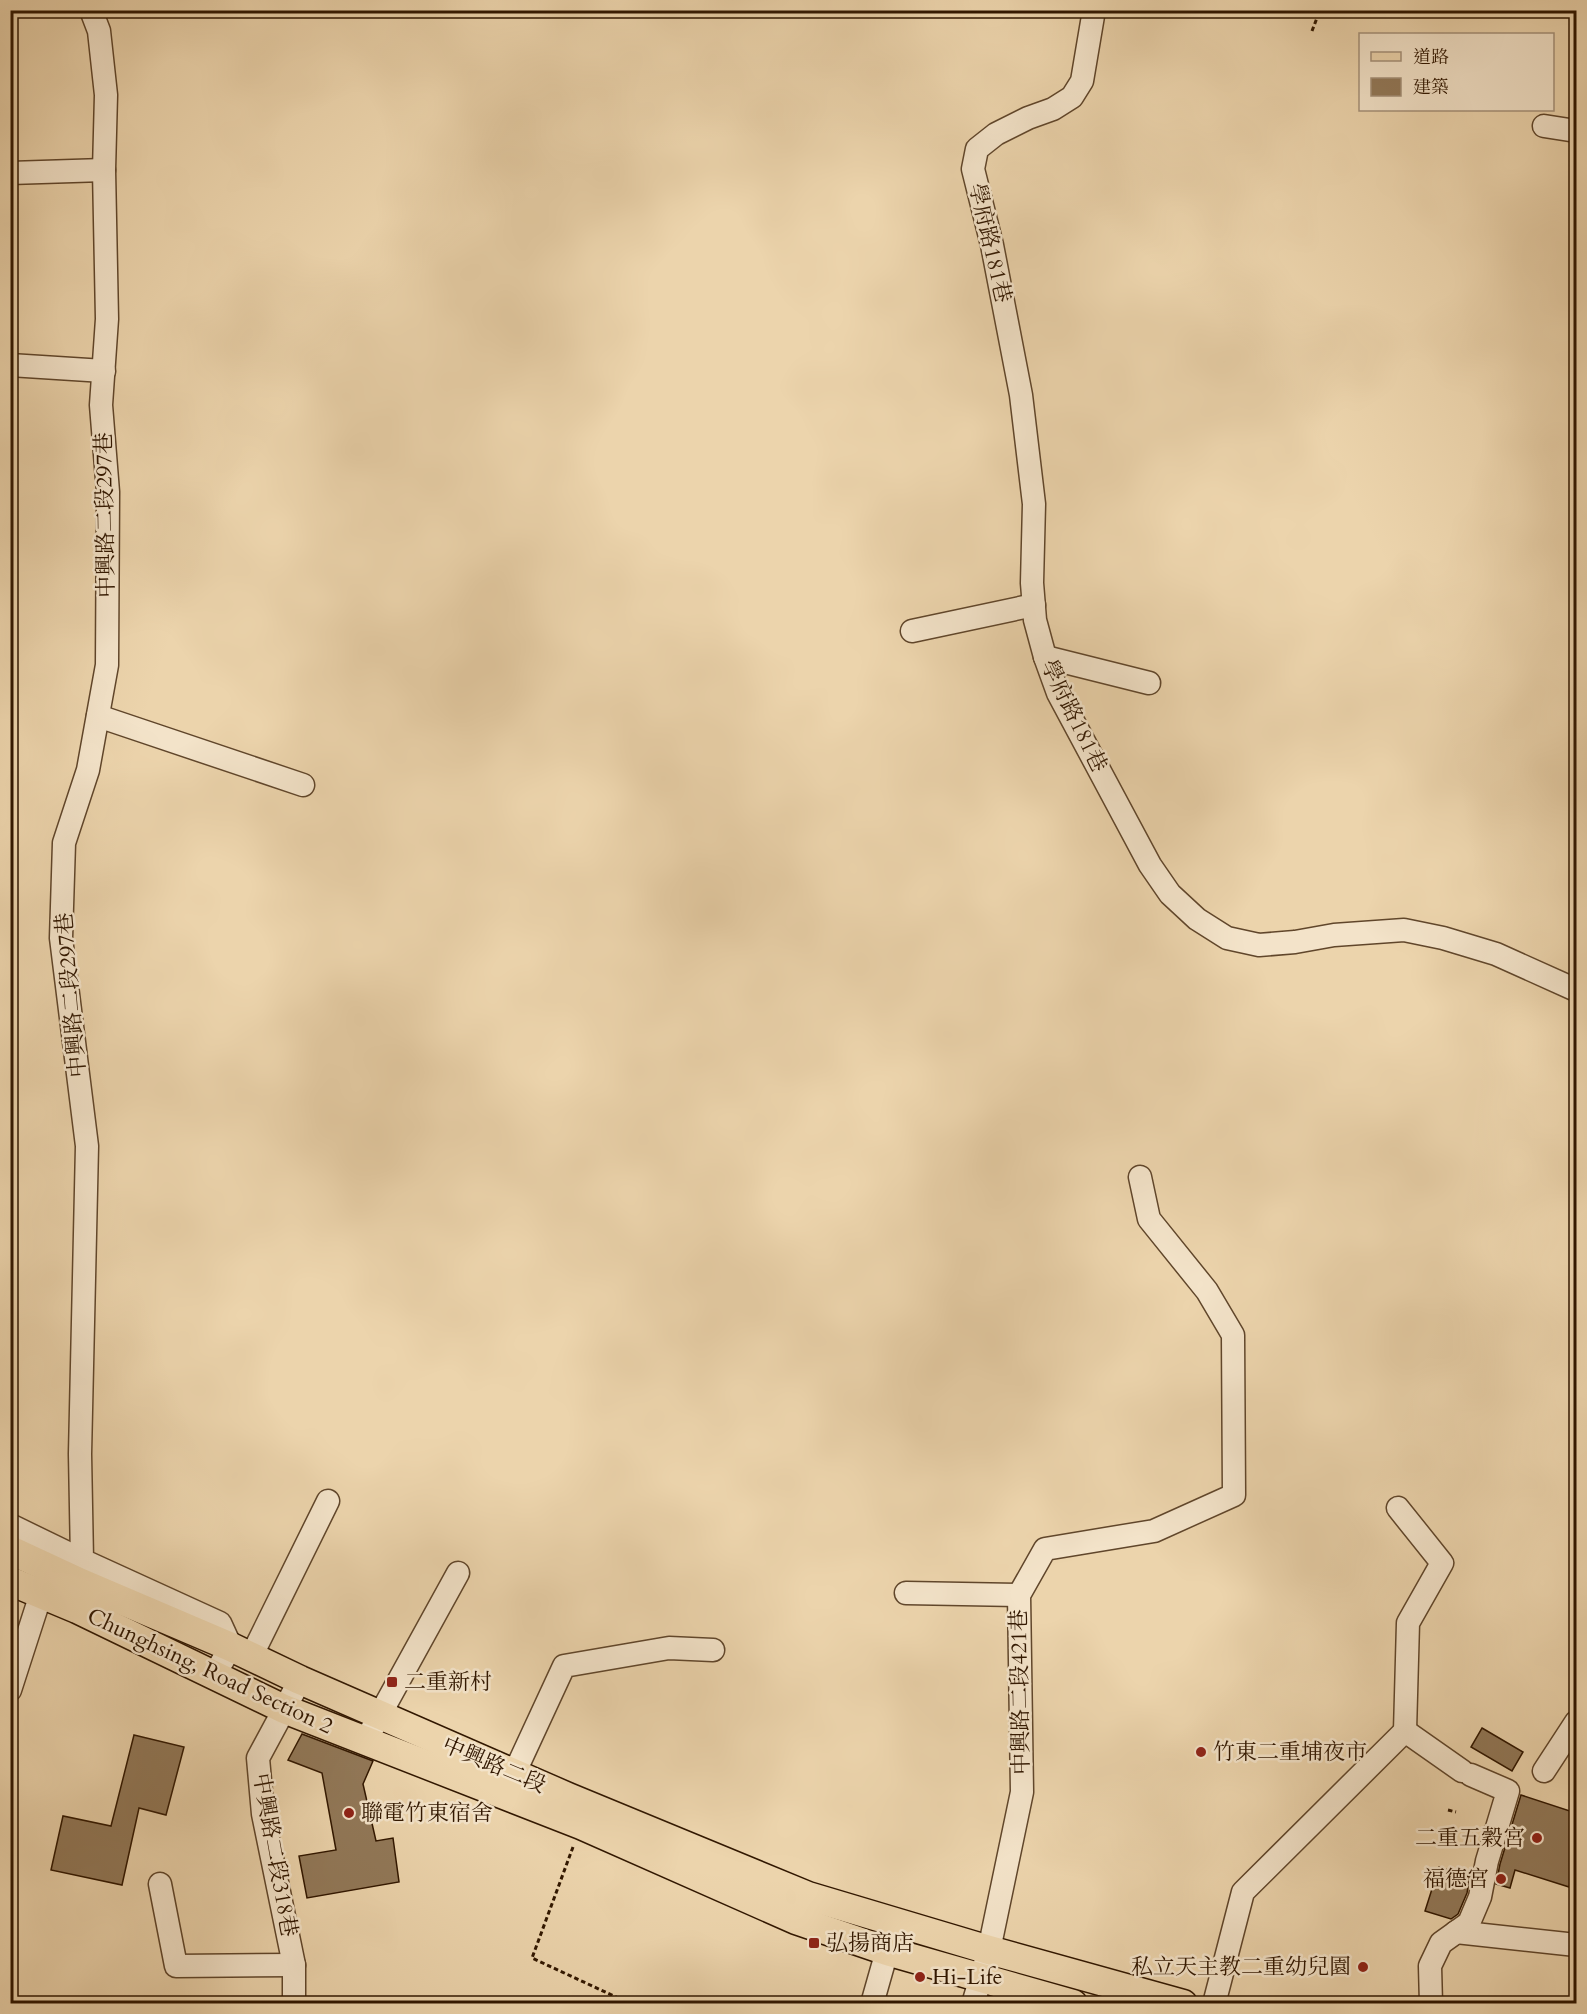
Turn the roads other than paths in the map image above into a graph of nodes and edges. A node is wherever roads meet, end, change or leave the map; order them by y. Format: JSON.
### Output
{"nodes":[{"id":1,"x":91,"y":10,"type":"edge"},
{"id":2,"x":1094,"y":10,"type":"edge"},
{"id":3,"x":1544,"y":126,"type":"dead end"},
{"id":4,"x":1576,"y":130,"type":"edge"},
{"id":5,"x":104,"y":170,"type":"junction"},
{"id":6,"x":10,"y":173,"type":"edge"},
{"id":7,"x":10,"y":365,"type":"edge"},
{"id":8,"x":104,"y":371,"type":"junction"},
{"id":9,"x":1034,"y":605,"type":"junction"},
{"id":10,"x":912,"y":631,"type":"dead end"},
{"id":11,"x":1045,"y":657,"type":"junction"},
{"id":12,"x":1149,"y":683,"type":"dead end"},
{"id":13,"x":98,"y":716,"type":"junction"},
{"id":14,"x":303,"y":785,"type":"dead end"},
{"id":15,"x":1576,"y":990,"type":"edge"},
{"id":16,"x":1140,"y":1178,"type":"dead end"},
{"id":17,"x":328,"y":1501,"type":"dead end"},
{"id":18,"x":1398,"y":1508,"type":"dead end"},
{"id":19,"x":10,"y":1525,"type":"edge"},
{"id":20,"x":10,"y":1550,"type":"edge"},
{"id":21,"x":82,"y":1560,"type":"junction"},
{"id":22,"x":458,"y":1573,"type":"dead end"},
{"id":23,"x":10,"y":1581,"type":"edge"},
{"id":24,"x":48,"y":1582,"type":"junction"},
{"id":25,"x":906,"y":1593,"type":"dead end"},
{"id":26,"x":1019,"y":1595,"type":"junction"},
{"id":27,"x":713,"y":1650,"type":"dead end"},
{"id":28,"x":241,"y":1652,"type":"junction"},
{"id":29,"x":214,"y":1675,"type":"junction"},
{"id":30,"x":300,"y":1680,"type":"junction"},
{"id":31,"x":10,"y":1690,"type":"edge"},
{"id":32,"x":284,"y":1709,"type":"junction"},
{"id":33,"x":1576,"y":1722,"type":"edge"},
{"id":34,"x":372,"y":1727,"type":"junction"},
{"id":35,"x":1406,"y":1731,"type":"junction"},
{"id":36,"x":1544,"y":1771,"type":"dead end"},
{"id":37,"x":514,"y":1774,"type":"junction"},
{"id":38,"x":585,"y":1816,"type":"junction"},
{"id":39,"x":160,"y":1884,"type":"dead end"},
{"id":40,"x":893,"y":1922,"type":"junction"},
{"id":41,"x":1456,"y":1932,"type":"junction"},
{"id":42,"x":1576,"y":1945,"type":"edge"},
{"id":43,"x":989,"y":1950,"type":"junction"},
{"id":44,"x":887,"y":1951,"type":"junction"},
{"id":45,"x":294,"y":1965,"type":"junction"},
{"id":46,"x":977,"y":1991,"type":"edge"},
{"id":47,"x":294,"y":2004,"type":"edge"},
{"id":48,"x":872,"y":2004,"type":"edge"},
{"id":49,"x":1073,"y":2004,"type":"edge"},
{"id":50,"x":1183,"y":2004,"type":"edge"},
{"id":51,"x":1214,"y":2004,"type":"edge"},
{"id":52,"x":1431,"y":2004,"type":"edge"}],
"edges":[{"from":1,"to":5,"type":"street","name":"中興路二段297巷"},
{"from":2,"to":9,"type":"street","name":"學府路181巷"},
{"from":3,"to":4,"type":"street"},
{"from":5,"to":6,"type":"street"},
{"from":5,"to":8,"type":"street","name":"中興路二段297巷"},
{"from":7,"to":8,"type":"street"},
{"from":8,"to":13,"type":"street","name":"中興路二段297巷"},
{"from":9,"to":10,"type":"street"},
{"from":9,"to":11,"type":"street","name":"學府路181巷"},
{"from":11,"to":12,"type":"street"},
{"from":11,"to":15,"type":"street","name":"學府路181巷"},
{"from":13,"to":14,"type":"street"},
{"from":13,"to":21,"type":"street","name":"中興路二段297巷"},
{"from":16,"to":26,"type":"street","name":"中興路二段421巷"},
{"from":17,"to":28,"type":"street"},
{"from":18,"to":35,"type":"street"},
{"from":19,"to":21,"type":"street"},
{"from":20,"to":24,"type":"main road","name":"中興路二段"},
{"from":21,"to":28,"type":"street"},
{"from":22,"to":34,"type":"street"},
{"from":23,"to":24,"type":"main road","name":"Chunghsing, Road Section 2"},
{"from":24,"to":28,"type":"main road","name":"中興路二段"},
{"from":24,"to":29,"type":"main road","name":"Chunghsing, Road Section 2"},
{"from":24,"to":31,"type":"street"},
{"from":25,"to":26,"type":"street"},
{"from":26,"to":43,"type":"street","name":"中興路二段421巷"},
{"from":27,"to":37,"type":"street"},
{"from":28,"to":29,"type":"street"},
{"from":28,"to":30,"type":"main road","name":"中興路二段"},
{"from":29,"to":32,"type":"main road","name":"Chunghsing, Road Section 2"},
{"from":30,"to":32,"type":"street","name":"中興路二段318巷"},
{"from":30,"to":34,"type":"main road","name":"中興路二段"},
{"from":32,"to":34,"type":"main road","name":"Chunghsing, Road Section 2"},
{"from":32,"to":45,"type":"street","name":"中興路二段318巷"},
{"from":33,"to":36,"type":"street"},
{"from":34,"to":37,"type":"main road","name":"中興路二段"},
{"from":34,"to":38,"type":"main road","name":"Chunghsing, Road Section 2"},
{"from":35,"to":41,"type":"street"},
{"from":35,"to":51,"type":"street"},
{"from":37,"to":38,"type":"main road","name":"中興路二段"},
{"from":38,"to":40,"type":"main road","name":"中興路二段"},
{"from":38,"to":44,"type":"main road","name":"Chunghsing, Road Section 2"},
{"from":39,"to":45,"type":"street"},
{"from":40,"to":43,"type":"main road","name":"中興路二段"},
{"from":40,"to":44,"type":"street"},
{"from":41,"to":42,"type":"street"},
{"from":41,"to":52,"type":"street"},
{"from":43,"to":46,"type":"street","name":"中興路二段421巷"},
{"from":43,"to":50,"type":"main road","name":"中興路二段"},
{"from":44,"to":46,"type":"main road","name":"Chunghsing, Road Section 2"},
{"from":44,"to":48,"type":"street"},
{"from":45,"to":47,"type":"street","name":"中興路二段318巷"},
{"from":46,"to":49,"type":"main road","name":"Chunghsing, Road Section 2"}]}
